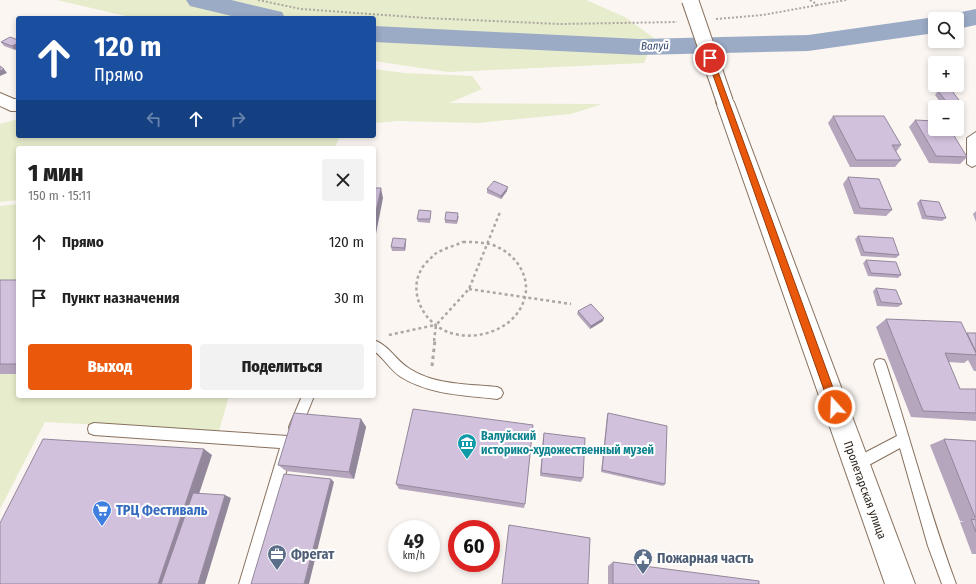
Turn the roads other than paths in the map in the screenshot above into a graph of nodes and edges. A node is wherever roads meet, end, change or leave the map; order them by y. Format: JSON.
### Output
{"nodes":[{"id":1,"x":690,"y":0,"type":"edge"},
{"id":2,"x":0,"y":98,"type":"edge"},
{"id":3,"x":16,"y":105,"type":"edge"},
{"id":4,"x":976,"y":135,"type":"edge"},
{"id":5,"x":972,"y":164,"type":"dead end"},
{"id":6,"x":378,"y":341,"type":"edge"},
{"id":7,"x":880,"y":364,"type":"dead end"},
{"id":8,"x":497,"y":393,"type":"dead end"},
{"id":9,"x":307,"y":398,"type":"edge"},
{"id":10,"x":94,"y":429,"type":"dead end"},
{"id":11,"x":904,"y":439,"type":"junction"},
{"id":12,"x":288,"y":442,"type":"junction"},
{"id":13,"x":856,"y":466,"type":"junction"},
{"id":14,"x":246,"y":584,"type":"edge"},
{"id":15,"x":900,"y":584,"type":"edge"},
{"id":16,"x":949,"y":584,"type":"edge"}],
"edges":[{"from":1,"to":13,"type":"main road","name":"Пролетарская улица","bridge":true},
{"from":2,"to":3,"type":"main road"},
{"from":4,"to":5,"type":"lane"},
{"from":6,"to":8,"type":"lane"},
{"from":7,"to":11,"type":"lane"},
{"from":9,"to":12,"type":"lane"},
{"from":10,"to":12,"type":"lane"},
{"from":11,"to":13,"type":"lane"},
{"from":11,"to":16,"type":"lane"},
{"from":12,"to":14,"type":"lane"},
{"from":13,"to":15,"type":"main road","name":"Пролетарская улица"}]}
